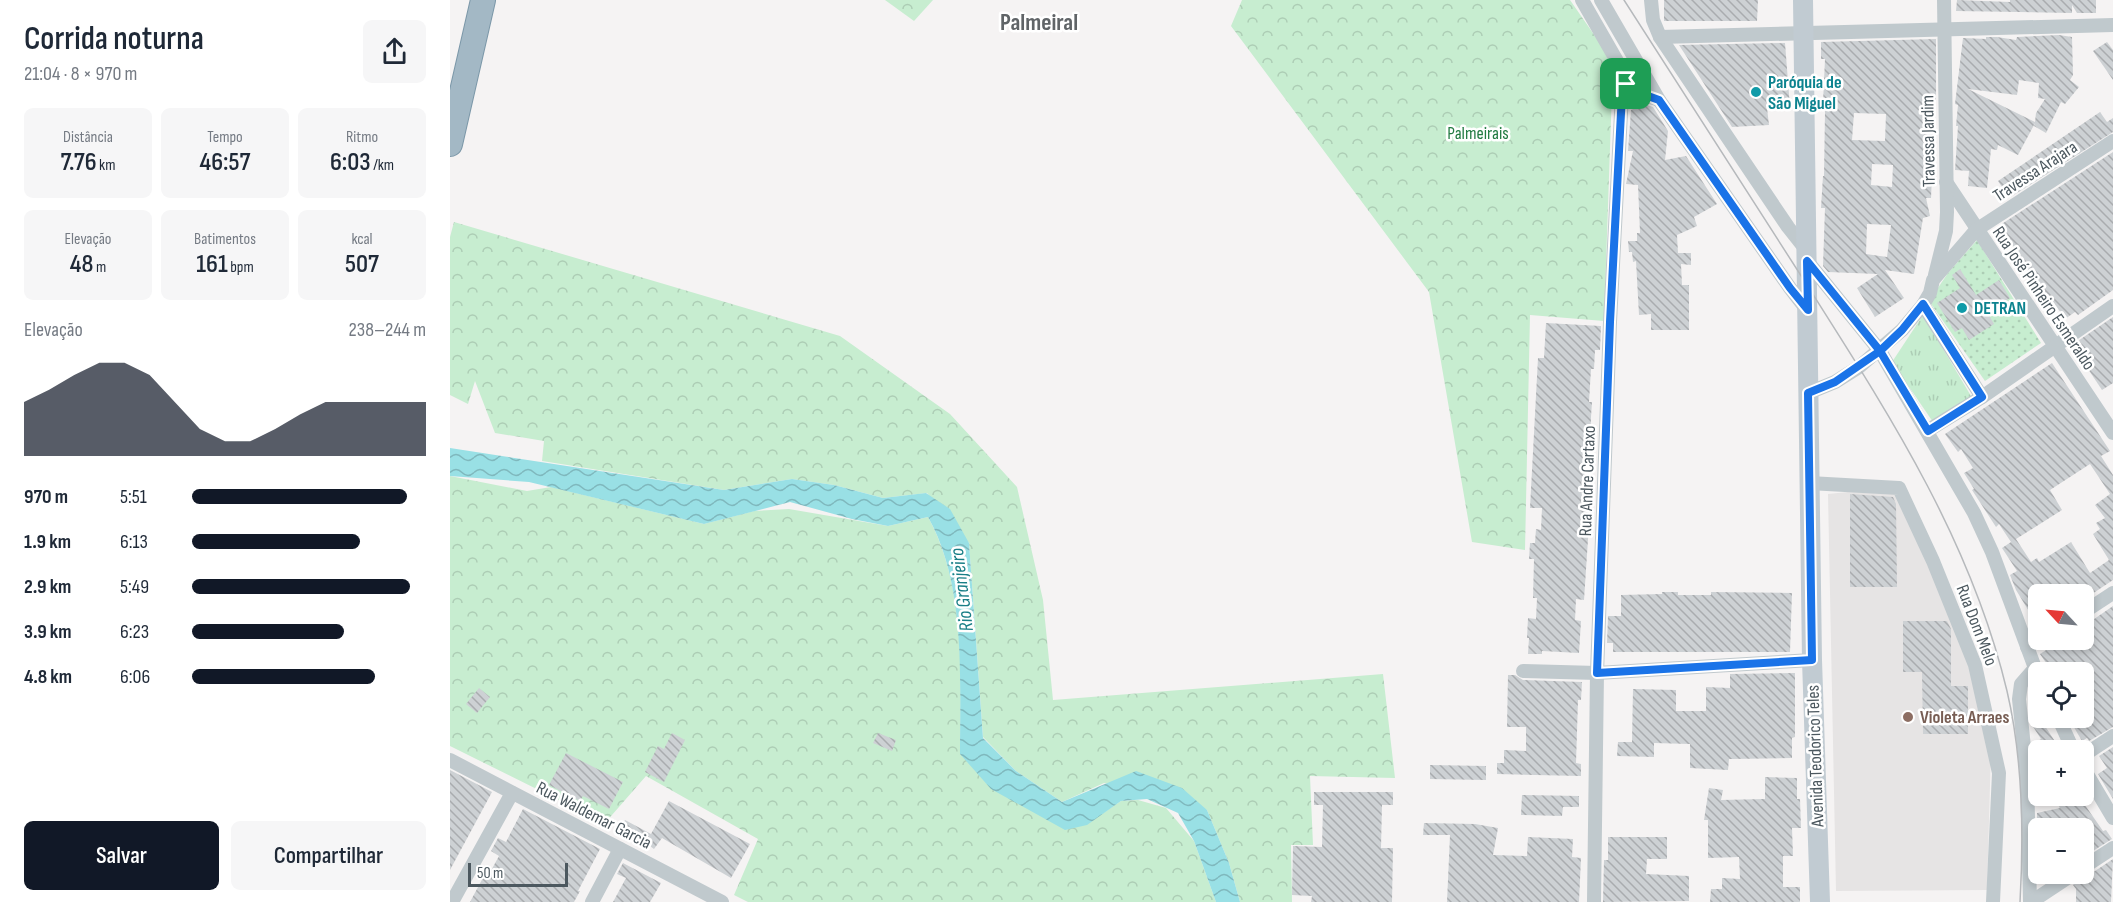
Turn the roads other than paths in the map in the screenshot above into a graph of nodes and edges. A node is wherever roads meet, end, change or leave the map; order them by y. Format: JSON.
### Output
{"nodes":[{"id":1,"x":483,"y":0,"type":"edge"},
{"id":2,"x":1582,"y":0,"type":"edge"},
{"id":3,"x":1601,"y":0,"type":"edge"},
{"id":4,"x":1651,"y":0,"type":"edge"},
{"id":5,"x":1803,"y":0,"type":"edge"},
{"id":6,"x":1944,"y":0,"type":"edge"},
{"id":7,"x":2113,"y":25,"type":"edge"},
{"id":8,"x":1944,"y":28,"type":"junction"},
{"id":9,"x":1803,"y":33,"type":"junction"},
{"id":10,"x":1660,"y":36,"type":"junction"},
{"id":11,"x":1640,"y":67,"type":"junction"},
{"id":12,"x":1629,"y":82,"type":"junction"},
{"id":13,"x":1659,"y":100,"type":"junction"},
{"id":14,"x":2113,"y":141,"type":"edge"},
{"id":15,"x":450,"y":144,"type":"edge"},
{"id":16,"x":1946,"y":182,"type":"junction"},
{"id":17,"x":1976,"y":230,"type":"junction"},
{"id":18,"x":1807,"y":256,"type":"junction"},
{"id":19,"x":1933,"y":280,"type":"junction"},
{"id":20,"x":1923,"y":304,"type":"junction"},
{"id":21,"x":2113,"y":306,"type":"edge"},
{"id":22,"x":1808,"y":310,"type":"junction"},
{"id":23,"x":2057,"y":346,"type":"junction"},
{"id":24,"x":1880,"y":351,"type":"junction"},
{"id":25,"x":1808,"y":393,"type":"junction"},
{"id":26,"x":1982,"y":397,"type":"junction"},
{"id":27,"x":1928,"y":431,"type":"junction"},
{"id":28,"x":2113,"y":433,"type":"edge"},
{"id":29,"x":1809,"y":483,"type":"junction"},
{"id":30,"x":2113,"y":593,"type":"edge"},
{"id":31,"x":2094,"y":605,"type":"edge"},
{"id":32,"x":2027,"y":647,"type":"joint"},
{"id":33,"x":1812,"y":660,"type":"junction"},
{"id":34,"x":2033,"y":662,"type":"edge"},
{"id":35,"x":1523,"y":671,"type":"dead end"},
{"id":36,"x":1597,"y":673,"type":"junction"},
{"id":37,"x":2028,"y":679,"type":"edge"},
{"id":38,"x":2113,"y":736,"type":"edge"},
{"id":39,"x":2094,"y":749,"type":"edge"},
{"id":40,"x":450,"y":760,"type":"edge"},
{"id":41,"x":2094,"y":786,"type":"edge"},
{"id":42,"x":512,"y":793,"type":"junction"},
{"id":43,"x":2113,"y":818,"type":"edge"},
{"id":44,"x":2113,"y":848,"type":"edge"},
{"id":45,"x":620,"y":849,"type":"junction"},
{"id":46,"x":2094,"y":860,"type":"edge"},
{"id":47,"x":2058,"y":884,"type":"edge"},
{"id":48,"x":452,"y":902,"type":"edge"},
{"id":49,"x":592,"y":902,"type":"edge"},
{"id":50,"x":722,"y":902,"type":"edge"},
{"id":51,"x":1594,"y":902,"type":"edge"},
{"id":52,"x":1820,"y":902,"type":"edge"},
{"id":53,"x":1993,"y":902,"type":"edge"},
{"id":54,"x":2030,"y":902,"type":"edge"}],
"edges":[{"from":1,"to":15,"type":"highway"},
{"from":2,"to":12,"type":"street"},
{"from":3,"to":11,"type":"street"},
{"from":4,"to":10,"type":"street"},
{"from":5,"to":9,"type":"main road","name":"Avenida Teodorico Teles"},
{"from":6,"to":8,"type":"street","name":"Travessa Jardim"},
{"from":7,"to":8,"type":"street"},
{"from":8,"to":9,"type":"street"},
{"from":8,"to":16,"type":"street","name":"Travessa Jardim"},
{"from":9,"to":10,"type":"street"},
{"from":9,"to":18,"type":"main road","name":"Avenida Teodorico Teles"},
{"from":10,"to":18,"type":"street"},
{"from":11,"to":12,"type":"street","name":"Rua Andre Cartaxo"},
{"from":11,"to":13,"type":"street"},
{"from":12,"to":13,"type":"street"},
{"from":12,"to":36,"type":"street","name":"Rua Andre Cartaxo"},
{"from":13,"to":22,"type":"street"},
{"from":14,"to":17,"type":"street","name":"Travessa Arajara"},
{"from":16,"to":17,"type":"street","name":"Rua José Pinheiro Esmeraldo"},
{"from":16,"to":19,"type":"street","name":"Travessa Jardim"},
{"from":17,"to":19,"type":"street","name":"Travessa Jardim"},
{"from":17,"to":23,"type":"street","name":"Rua José Pinheiro Esmeraldo"},
{"from":18,"to":22,"type":"main road","name":"Avenida Teodorico Teles"},
{"from":18,"to":24,"type":"street"},
{"from":19,"to":20,"type":"street","name":"Travessa Jardim"},
{"from":20,"to":24,"type":"street","name":"Travessa Jardim"},
{"from":20,"to":26,"type":"street"},
{"from":21,"to":23,"type":"street"},
{"from":22,"to":25,"type":"main road","name":"Avenida Teodorico Teles"},
{"from":23,"to":26,"type":"street"},
{"from":23,"to":28,"type":"street","name":"Rua José Pinheiro Esmeraldo"},
{"from":24,"to":25,"type":"street","name":"Travessa Jardim"},
{"from":24,"to":27,"type":"street"},
{"from":25,"to":29,"type":"main road","name":"Avenida Teodorico Teles"},
{"from":26,"to":27,"type":"street"},
{"from":27,"to":32,"type":"street"},
{"from":29,"to":33,"type":"main road","name":"Avenida Teodorico Teles"},
{"from":29,"to":53,"type":"street","name":"Rua Dom Melo"},
{"from":30,"to":31,"type":"street"},
{"from":32,"to":34,"type":"street"},
{"from":33,"to":36,"type":"street"},
{"from":33,"to":52,"type":"main road","name":"Avenida Teodorico Teles"},
{"from":35,"to":36,"type":"street"},
{"from":36,"to":51,"type":"street","name":"Rua Andre Cartaxo"},
{"from":37,"to":54,"type":"street"},
{"from":38,"to":39,"type":"street"},
{"from":40,"to":42,"type":"street","name":"Rua Waldemar Garcia"},
{"from":41,"to":43,"type":"street"},
{"from":42,"to":45,"type":"street","name":"Rua Waldemar Garcia"},
{"from":42,"to":48,"type":"street"},
{"from":44,"to":46,"type":"street"},
{"from":45,"to":49,"type":"street"},
{"from":45,"to":50,"type":"street","name":"Rua Waldemar Garcia"},
{"from":47,"to":54,"type":"street"}]}
